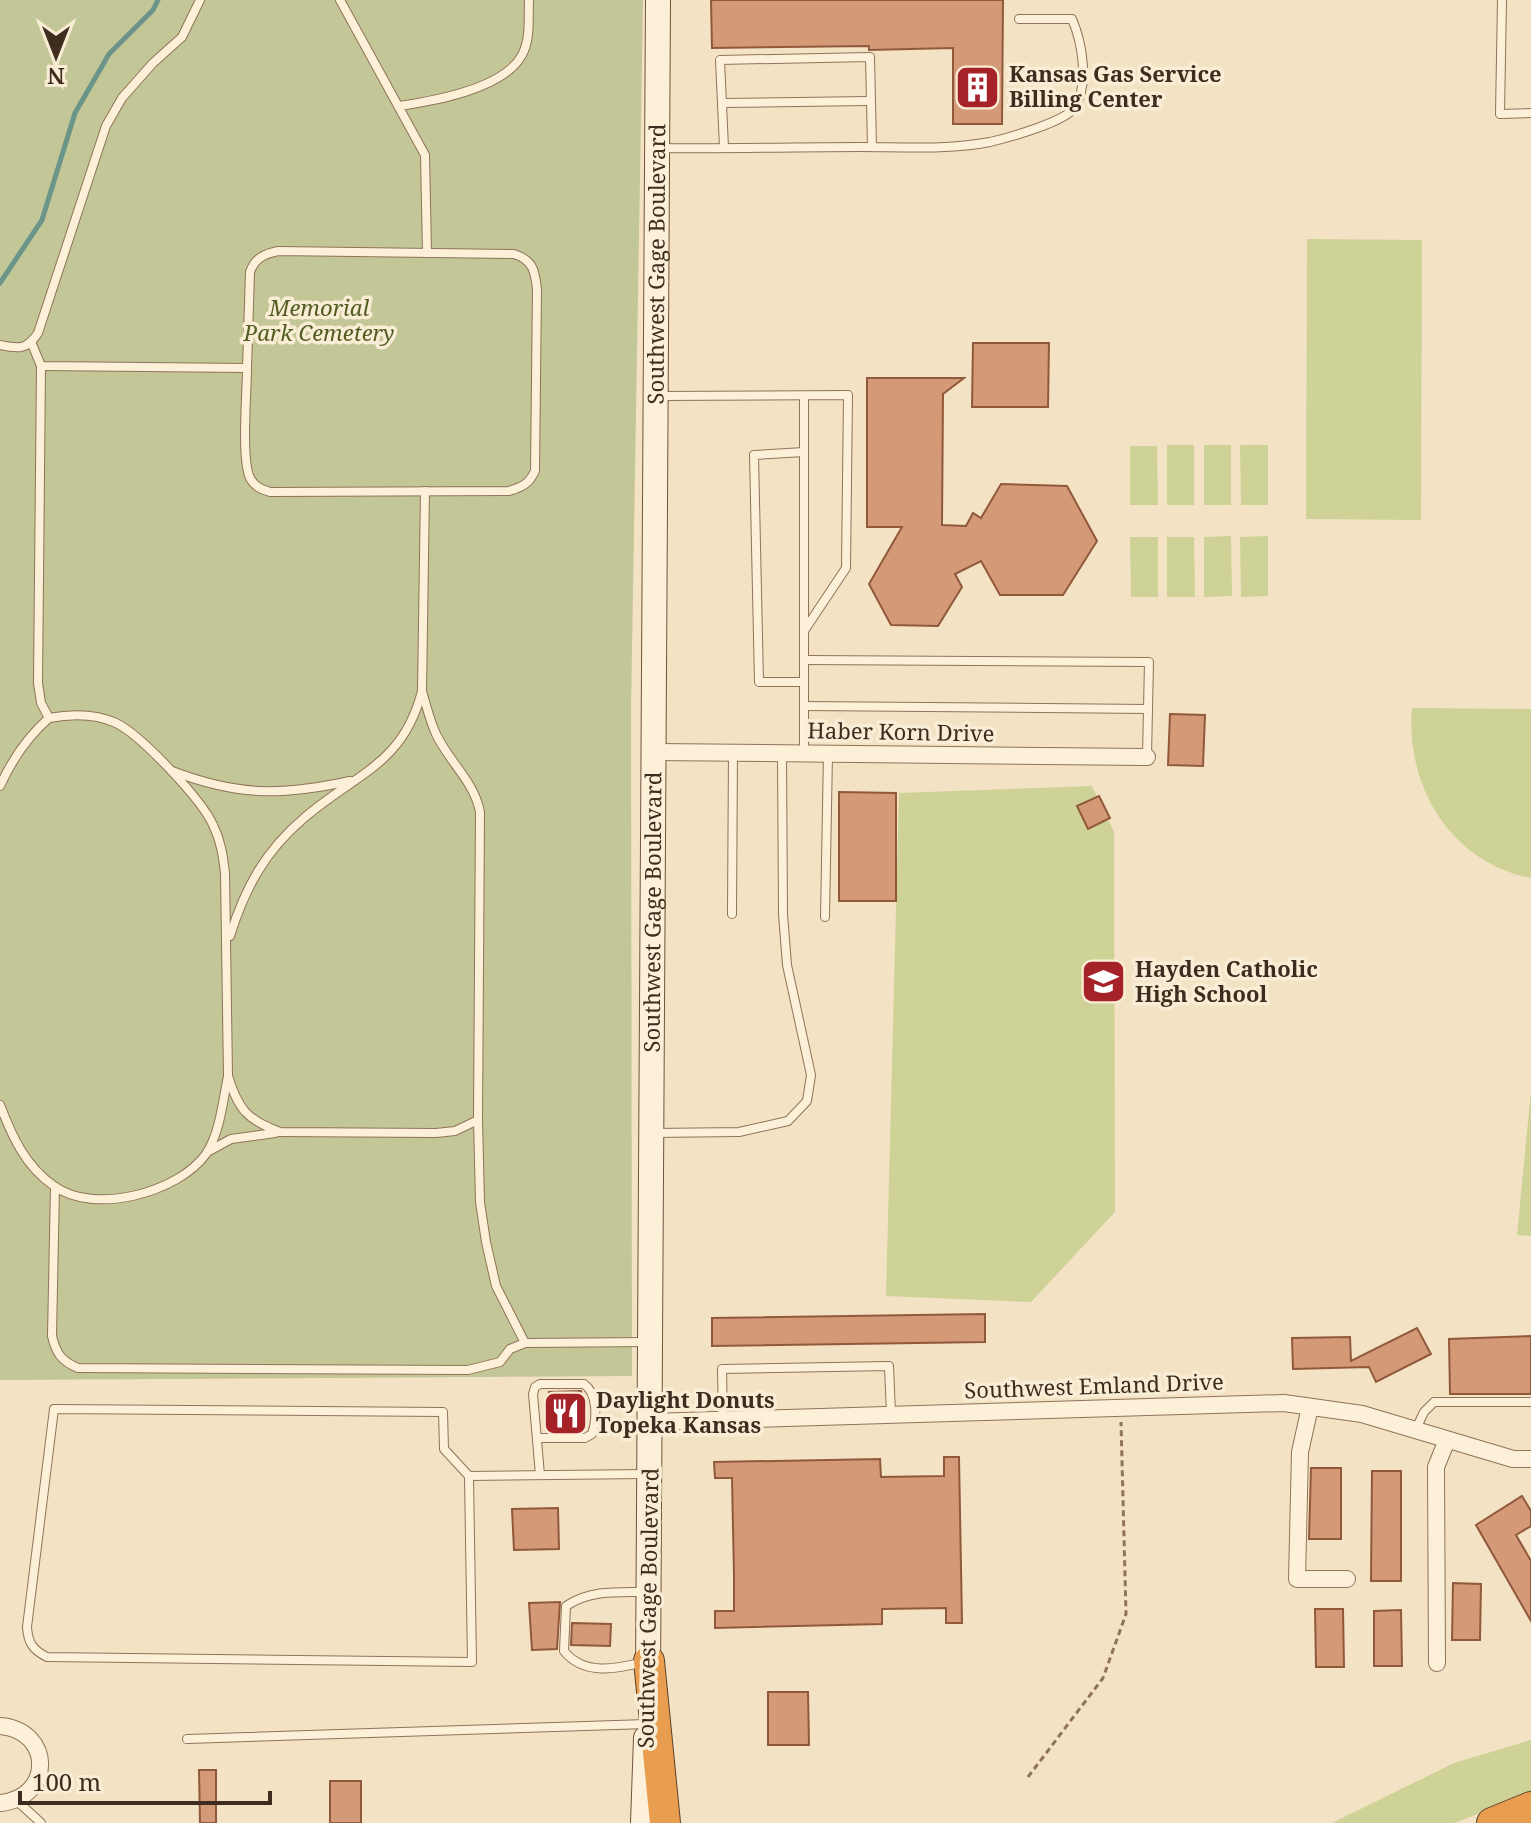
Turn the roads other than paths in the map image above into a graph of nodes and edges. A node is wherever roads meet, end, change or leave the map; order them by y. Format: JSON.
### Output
{"nodes":[{"id":1,"x":200,"y":0,"type":"edge"},
{"id":2,"x":340,"y":0,"type":"edge"},
{"id":3,"x":529,"y":0,"type":"edge"},
{"id":4,"x":658,"y":0,"type":"edge"},
{"id":5,"x":1502,"y":0,"type":"edge"},
{"id":6,"x":1019,"y":19,"type":"dead end"},
{"id":7,"x":869,"y":101,"type":"junction"},
{"id":8,"x":722,"y":103,"type":"junction"},
{"id":9,"x":399,"y":106,"type":"junction"},
{"id":10,"x":1531,"y":113,"type":"edge"},
{"id":11,"x":872,"y":147,"type":"junction"},
{"id":12,"x":658,"y":148,"type":"junction"},
{"id":13,"x":724,"y":148,"type":"junction"},
{"id":14,"x":427,"y":253,"type":"junction"},
{"id":15,"x":32,"y":344,"type":"junction"},
{"id":16,"x":0,"y":345,"type":"edge"},
{"id":17,"x":41,"y":366,"type":"junction"},
{"id":18,"x":247,"y":368,"type":"junction"},
{"id":19,"x":656,"y":396,"type":"junction"},
{"id":20,"x":804,"y":396,"type":"junction"},
{"id":21,"x":804,"y":452,"type":"junction"},
{"id":22,"x":425,"y":491,"type":"junction"},
{"id":23,"x":804,"y":631,"type":"junction"},
{"id":24,"x":804,"y":660,"type":"junction"},
{"id":25,"x":804,"y":682,"type":"junction"},
{"id":26,"x":422,"y":691,"type":"junction"},
{"id":27,"x":804,"y":706,"type":"junction"},
{"id":28,"x":1148,"y":709,"type":"junction"},
{"id":29,"x":49,"y":718,"type":"junction"},
{"id":30,"x":654,"y":752,"type":"junction"},
{"id":31,"x":733,"y":752,"type":"junction"},
{"id":32,"x":782,"y":752,"type":"junction"},
{"id":33,"x":804,"y":752,"type":"junction"},
{"id":34,"x":828,"y":752,"type":"junction"},
{"id":35,"x":1147,"y":757,"type":"joint"},
{"id":36,"x":167,"y":769,"type":"junction"},
{"id":37,"x":355,"y":780,"type":"junction"},
{"id":38,"x":0,"y":786,"type":"edge"},
{"id":39,"x":732,"y":914,"type":"dead end"},
{"id":40,"x":825,"y":917,"type":"dead end"},
{"id":41,"x":227,"y":944,"type":"junction"},
{"id":42,"x":228,"y":1076,"type":"junction"},
{"id":43,"x":0,"y":1105,"type":"edge"},
{"id":44,"x":478,"y":1120,"type":"junction"},
{"id":45,"x":280,"y":1132,"type":"junction"},
{"id":46,"x":652,"y":1133,"type":"junction"},
{"id":47,"x":206,"y":1153,"type":"junction"},
{"id":48,"x":55,"y":1187,"type":"junction"},
{"id":49,"x":651,"y":1342,"type":"junction"},
{"id":50,"x":525,"y":1343,"type":"junction"},
{"id":51,"x":1531,"y":1402,"type":"edge"},
{"id":52,"x":1310,"y":1407,"type":"junction"},
{"id":53,"x":891,"y":1414,"type":"junction"},
{"id":54,"x":723,"y":1420,"type":"junction"},
{"id":55,"x":650,"y":1422,"type":"junction"},
{"id":56,"x":1416,"y":1430,"type":"junction"},
{"id":57,"x":537,"y":1438,"type":"junction"},
{"id":58,"x":1447,"y":1440,"type":"junction"},
{"id":59,"x":1531,"y":1459,"type":"edge"},
{"id":60,"x":650,"y":1474,"type":"junction"},
{"id":61,"x":540,"y":1475,"type":"junction"},
{"id":62,"x":469,"y":1476,"type":"junction"},
{"id":63,"x":1347,"y":1579,"type":"dead end"},
{"id":64,"x":650,"y":1592,"type":"junction"},
{"id":65,"x":649,"y":1661,"type":"junction"},
{"id":66,"x":1437,"y":1663,"type":"dead end"},
{"id":67,"x":647,"y":1724,"type":"junction"},
{"id":68,"x":0,"y":1726,"type":"edge"},
{"id":69,"x":187,"y":1739,"type":"dead end"},
{"id":70,"x":8,"y":1802,"type":"edge"},
{"id":71,"x":1531,"y":1807,"type":"edge"},
{"id":72,"x":648,"y":1822,"type":"edge"},
{"id":73,"x":41,"y":1823,"type":"edge"},
{"id":74,"x":1492,"y":1823,"type":"edge"}],
"edges":[{"from":1,"to":15,"type":"lane"},
{"from":2,"to":9,"type":"lane"},
{"from":3,"to":9,"type":"lane"},
{"from":4,"to":12,"type":"main road","name":"Southwest Gage Boulevard"},
{"from":5,"to":10,"type":"lane"},
{"from":6,"to":11,"type":"lane"},
{"from":7,"to":8,"type":"lane"},
{"from":7,"to":8,"type":"lane"},
{"from":7,"to":11,"type":"lane"},
{"from":8,"to":13,"type":"lane"},
{"from":9,"to":14,"type":"lane"},
{"from":11,"to":13,"type":"lane"},
{"from":12,"to":13,"type":"lane"},
{"from":12,"to":19,"type":"main road","name":"Southwest Gage Boulevard"},
{"from":14,"to":18,"type":"lane"},
{"from":14,"to":22,"type":"lane"},
{"from":15,"to":16,"type":"lane"},
{"from":15,"to":17,"type":"lane"},
{"from":17,"to":18,"type":"lane"},
{"from":17,"to":29,"type":"lane"},
{"from":18,"to":22,"type":"lane"},
{"from":19,"to":20,"type":"lane"},
{"from":19,"to":30,"type":"main road","name":"Southwest Gage Boulevard"},
{"from":20,"to":21,"type":"lane"},
{"from":20,"to":23,"type":"lane"},
{"from":21,"to":23,"type":"lane"},
{"from":21,"to":25,"type":"lane"},
{"from":22,"to":26,"type":"lane"},
{"from":23,"to":24,"type":"lane"},
{"from":24,"to":25,"type":"lane"},
{"from":24,"to":28,"type":"lane"},
{"from":25,"to":27,"type":"lane"},
{"from":26,"to":37,"type":"lane"},
{"from":26,"to":44,"type":"lane"},
{"from":27,"to":28,"type":"lane"},
{"from":27,"to":33,"type":"lane"},
{"from":28,"to":35,"type":"lane"},
{"from":29,"to":36,"type":"lane"},
{"from":29,"to":38,"type":"lane"},
{"from":30,"to":31,"type":"street","name":"Haber Korn Drive"},
{"from":30,"to":46,"type":"main road","name":"Southwest Gage Boulevard"},
{"from":31,"to":32,"type":"street","name":"Haber Korn Drive"},
{"from":31,"to":39,"type":"lane"},
{"from":32,"to":33,"type":"street","name":"Haber Korn Drive"},
{"from":32,"to":46,"type":"lane"},
{"from":33,"to":34,"type":"street","name":"Haber Korn Drive"},
{"from":34,"to":35,"type":"street","name":"Haber Korn Drive"},
{"from":34,"to":40,"type":"lane"},
{"from":36,"to":37,"type":"lane"},
{"from":36,"to":41,"type":"lane"},
{"from":37,"to":41,"type":"lane"},
{"from":41,"to":42,"type":"lane"},
{"from":42,"to":45,"type":"lane"},
{"from":42,"to":47,"type":"lane"},
{"from":43,"to":48,"type":"lane"},
{"from":44,"to":45,"type":"lane"},
{"from":44,"to":50,"type":"lane"},
{"from":45,"to":47,"type":"lane"},
{"from":46,"to":49,"type":"main road","name":"Southwest Gage Boulevard"},
{"from":47,"to":48,"type":"lane"},
{"from":48,"to":50,"type":"lane"},
{"from":49,"to":50,"type":"lane"},
{"from":49,"to":55,"type":"main road","name":"Southwest Gage Boulevard"},
{"from":51,"to":56,"type":"lane"},
{"from":52,"to":53,"type":"street","name":"Southwest Emland Drive"},
{"from":52,"to":56,"type":"street","name":"Southwest Emland Drive"},
{"from":52,"to":63,"type":"street"},
{"from":53,"to":54,"type":"street","name":"Southwest Emland Drive"},
{"from":53,"to":54,"type":"lane"},
{"from":54,"to":55,"type":"street","name":"Southwest Emland Drive"},
{"from":55,"to":60,"type":"main road","name":"Southwest Gage Boulevard"},
{"from":56,"to":58,"type":"street","name":"Southwest Emland Drive"},
{"from":57,"to":57,"type":"lane"},
{"from":57,"to":61,"type":"lane"},
{"from":58,"to":59,"type":"street","name":"Southwest Emland Drive"},
{"from":58,"to":66,"type":"street"},
{"from":60,"to":61,"type":"lane"},
{"from":60,"to":64,"type":"main road","name":"Southwest Gage Boulevard"},
{"from":61,"to":62,"type":"lane"},
{"from":62,"to":62,"type":"lane"},
{"from":64,"to":65,"type":"main road","name":"Southwest Gage Boulevard"},
{"from":64,"to":65,"type":"lane"},
{"from":65,"to":67,"type":"main road","name":"Southwest Gage Boulevard"},
{"from":65,"to":72,"type":"highway"},
{"from":67,"to":69,"type":"lane"},
{"from":67,"to":72,"type":"main road","name":"Southwest Gage Boulevard"},
{"from":68,"to":70,"type":"street"},
{"from":70,"to":73,"type":"lane"},
{"from":71,"to":74,"type":"highway"}]}
